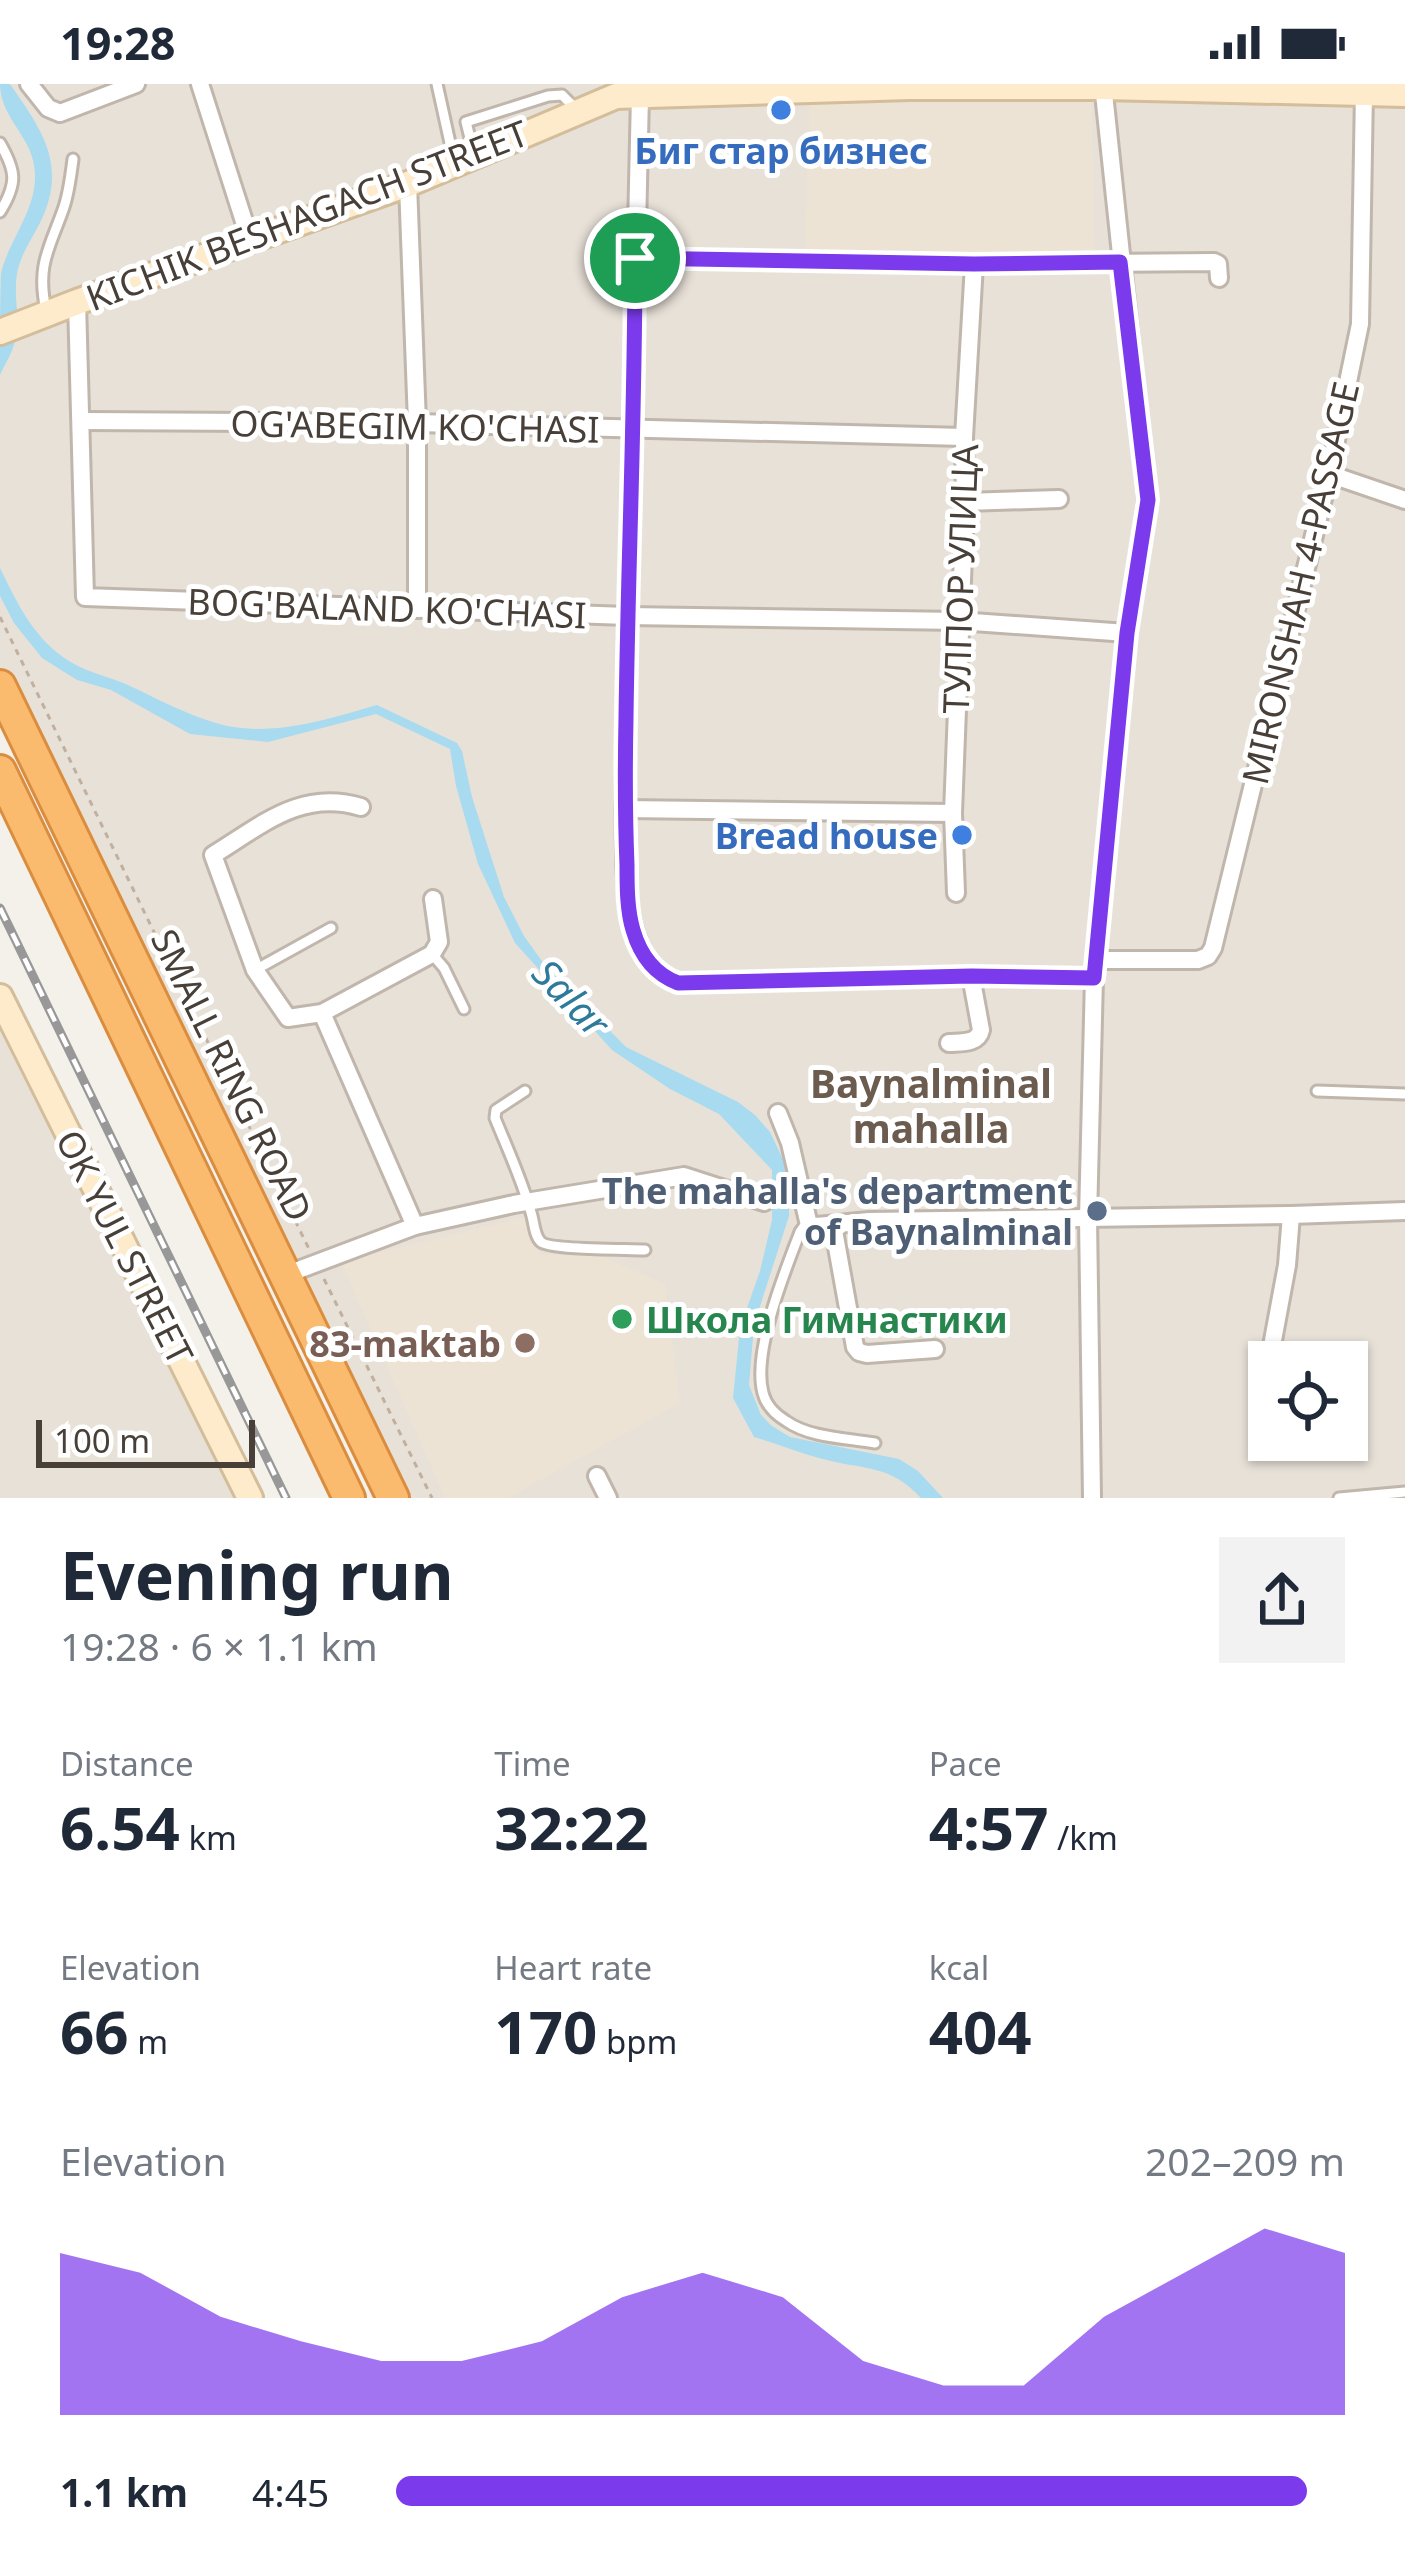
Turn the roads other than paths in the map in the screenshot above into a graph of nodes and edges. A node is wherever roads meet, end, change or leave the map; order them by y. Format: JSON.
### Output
{"nodes":[{"id":1,"x":29,"y":84,"type":"edge"},
{"id":2,"x":136,"y":84,"type":"edge"},
{"id":3,"x":200,"y":84,"type":"edge"},
{"id":4,"x":437,"y":84,"type":"edge"},
{"id":5,"x":1103,"y":85,"type":"edge"},
{"id":6,"x":784,"y":86,"type":"edge"},
{"id":7,"x":979,"y":86,"type":"edge"},
{"id":8,"x":1284,"y":87,"type":"edge"},
{"id":9,"x":624,"y":92,"type":"edge"},
{"id":10,"x":1364,"y":92,"type":"junction"},
{"id":11,"x":1405,"y":94,"type":"edge"},
{"id":12,"x":0,"y":143,"type":"edge"},
{"id":13,"x":73,"y":159,"type":"dead end"},
{"id":14,"x":465,"y":160,"type":"junction"},
{"id":15,"x":408,"y":184,"type":"junction"},
{"id":16,"x":0,"y":212,"type":"edge"},
{"id":17,"x":250,"y":241,"type":"junction"},
{"id":18,"x":635,"y":258,"type":"junction"},
{"id":19,"x":1120,"y":262,"type":"junction"},
{"id":20,"x":974,"y":264,"type":"junction"},
{"id":21,"x":1219,"y":278,"type":"dead end"},
{"id":22,"x":77,"y":302,"type":"junction"},
{"id":23,"x":44,"y":314,"type":"junction"},
{"id":24,"x":0,"y":332,"type":"edge"},
{"id":25,"x":82,"y":421,"type":"junction"},
{"id":26,"x":417,"y":423,"type":"junction"},
{"id":27,"x":634,"y":430,"type":"junction"},
{"id":28,"x":964,"y":436,"type":"junction"},
{"id":29,"x":1329,"y":474,"type":"junction"},
{"id":30,"x":1059,"y":500,"type":"dead end"},
{"id":31,"x":1405,"y":500,"type":"edge"},
{"id":32,"x":965,"y":502,"type":"junction"},
{"id":33,"x":417,"y":609,"type":"junction"},
{"id":34,"x":627,"y":616,"type":"junction"},
{"id":35,"x":959,"y":621,"type":"junction"},
{"id":36,"x":1127,"y":633,"type":"junction"},
{"id":37,"x":0,"y":686,"type":"edge"},
{"id":38,"x":0,"y":771,"type":"edge"},
{"id":39,"x":362,"y":807,"type":"dead end"},
{"id":40,"x":624,"y":809,"type":"junction"},
{"id":41,"x":953,"y":813,"type":"junction"},
{"id":42,"x":956,"y":893,"type":"dead end"},
{"id":43,"x":433,"y":899,"type":"dead end"},
{"id":44,"x":331,"y":928,"type":"dead end"},
{"id":45,"x":432,"y":954,"type":"junction"},
{"id":46,"x":1095,"y":969,"type":"junction"},
{"id":47,"x":256,"y":970,"type":"junction"},
{"id":48,"x":971,"y":976,"type":"junction"},
{"id":49,"x":0,"y":997,"type":"edge"},
{"id":50,"x":464,"y":1009,"type":"dead end"},
{"id":51,"x":322,"y":1013,"type":"junction"},
{"id":52,"x":949,"y":1043,"type":"dead end"},
{"id":53,"x":525,"y":1091,"type":"dead end"},
{"id":54,"x":1317,"y":1091,"type":"dead end"},
{"id":55,"x":1405,"y":1094,"type":"edge"},
{"id":56,"x":778,"y":1113,"type":"dead end"},
{"id":57,"x":528,"y":1202,"type":"junction"},
{"id":58,"x":764,"y":1202,"type":"dead end"},
{"id":59,"x":1405,"y":1211,"type":"edge"},
{"id":60,"x":806,"y":1212,"type":"junction"},
{"id":61,"x":1291,"y":1216,"type":"junction"},
{"id":62,"x":1088,"y":1218,"type":"junction"},
{"id":63,"x":833,"y":1225,"type":"junction"},
{"id":64,"x":415,"y":1226,"type":"junction"},
{"id":65,"x":645,"y":1250,"type":"dead end"},
{"id":66,"x":285,"y":1275,"type":"junction"},
{"id":67,"x":1273,"y":1341,"type":"edge"},
{"id":68,"x":935,"y":1349,"type":"dead end"},
{"id":69,"x":875,"y":1443,"type":"dead end"},
{"id":70,"x":597,"y":1476,"type":"dead end"},
{"id":71,"x":1405,"y":1492,"type":"edge"},
{"id":72,"x":250,"y":1498,"type":"edge"},
{"id":73,"x":350,"y":1498,"type":"edge"},
{"id":74,"x":393,"y":1498,"type":"edge"},
{"id":75,"x":608,"y":1498,"type":"edge"},
{"id":76,"x":1092,"y":1498,"type":"edge"},
{"id":77,"x":1339,"y":1498,"type":"edge"}],
"edges":[{"from":1,"to":2,"type":"street"},
{"from":3,"to":17,"type":"street"},
{"from":4,"to":14,"type":"lane"},
{"from":5,"to":7,"type":"street","name":"KICHIK BESHAGACH STREET"},
{"from":5,"to":8,"type":"street","name":"KICHIK BESHAGACH STREET"},
{"from":5,"to":19,"type":"street"},
{"from":6,"to":7,"type":"street","name":"KICHIK BESHAGACH STREET"},
{"from":6,"to":9,"type":"street","name":"KICHIK BESHAGACH STREET"},
{"from":8,"to":10,"type":"street","name":"KICHIK BESHAGACH STREET"},
{"from":9,"to":14,"type":"street","name":"KICHIK BESHAGACH STREET"},
{"from":9,"to":18,"type":"street"},
{"from":10,"to":11,"type":"street","name":"KICHIK BESHAGACH STREET"},
{"from":10,"to":29,"type":"street","name":"MIRONSHAH 4-PASSAGE"},
{"from":12,"to":16,"type":"lane"},
{"from":13,"to":23,"type":"lane"},
{"from":14,"to":15,"type":"street","name":"KICHIK BESHAGACH STREET"},
{"from":15,"to":17,"type":"street","name":"KICHIK BESHAGACH STREET"},
{"from":15,"to":26,"type":"street"},
{"from":17,"to":22,"type":"street","name":"KICHIK BESHAGACH STREET"},
{"from":18,"to":20,"type":"street"},
{"from":18,"to":27,"type":"street"},
{"from":19,"to":20,"type":"street"},
{"from":19,"to":21,"type":"street"},
{"from":19,"to":36,"type":"street"},
{"from":20,"to":28,"type":"street","name":"ТУЛПОР УЛИЦА"},
{"from":22,"to":23,"type":"street","name":"KICHIK BESHAGACH STREET"},
{"from":22,"to":25,"type":"street","name":"BOG'BALAND KO'CHASI"},
{"from":23,"to":24,"type":"street","name":"KICHIK BESHAGACH STREET"},
{"from":25,"to":26,"type":"street","name":"OG'ABEGIM KO'CHASI"},
{"from":25,"to":33,"type":"street","name":"BOG'BALAND KO'CHASI"},
{"from":26,"to":27,"type":"street","name":"OG'ABEGIM KO'CHASI"},
{"from":26,"to":33,"type":"street"},
{"from":27,"to":28,"type":"street","name":"OG'ABEGIM KO'CHASI"},
{"from":27,"to":34,"type":"street"},
{"from":28,"to":32,"type":"street","name":"ТУЛПОР УЛИЦА"},
{"from":29,"to":31,"type":"street"},
{"from":29,"to":46,"type":"street","name":"MIRONSHAH 4-PASSAGE"},
{"from":30,"to":32,"type":"street"},
{"from":32,"to":35,"type":"street","name":"ТУЛПОР УЛИЦА"},
{"from":33,"to":34,"type":"street","name":"BOG'BALAND KO'CHASI"},
{"from":34,"to":35,"type":"street","name":"BOG'BALAND KO'CHASI"},
{"from":34,"to":40,"type":"street"},
{"from":35,"to":36,"type":"street","name":"BOG'BALAND KO'CHASI"},
{"from":35,"to":41,"type":"street","name":"ТУЛПОР УЛИЦА"},
{"from":36,"to":46,"type":"street"},
{"from":37,"to":66,"type":"highway","name":"SMALL RING ROAD"},
{"from":38,"to":73,"type":"highway"},
{"from":39,"to":47,"type":"street"},
{"from":40,"to":41,"type":"street"},
{"from":40,"to":48,"type":"street","name":"MIRONSHAH 4-PASSAGE"},
{"from":41,"to":42,"type":"street","name":"ТУЛПОР УЛИЦА"},
{"from":43,"to":45,"type":"street"},
{"from":44,"to":47,"type":"lane"},
{"from":45,"to":50,"type":"lane"},
{"from":45,"to":51,"type":"street"},
{"from":46,"to":48,"type":"street","name":"MIRONSHAH 4-PASSAGE"},
{"from":46,"to":62,"type":"street"},
{"from":47,"to":51,"type":"street"},
{"from":48,"to":52,"type":"street"},
{"from":49,"to":72,"type":"street","name":"OK YUL STREET"},
{"from":51,"to":64,"type":"street"},
{"from":53,"to":57,"type":"lane"},
{"from":54,"to":55,"type":"lane"},
{"from":56,"to":60,"type":"street"},
{"from":57,"to":58,"type":"street"},
{"from":57,"to":64,"type":"street"},
{"from":57,"to":65,"type":"lane"},
{"from":59,"to":61,"type":"street"},
{"from":60,"to":63,"type":"street"},
{"from":60,"to":69,"type":"lane"},
{"from":61,"to":62,"type":"street"},
{"from":61,"to":67,"type":"street"},
{"from":62,"to":63,"type":"street"},
{"from":62,"to":76,"type":"street"},
{"from":63,"to":68,"type":"street"},
{"from":64,"to":66,"type":"street"},
{"from":66,"to":74,"type":"highway","name":"SMALL RING ROAD"},
{"from":70,"to":75,"type":"street"},
{"from":71,"to":77,"type":"lane"}]}
